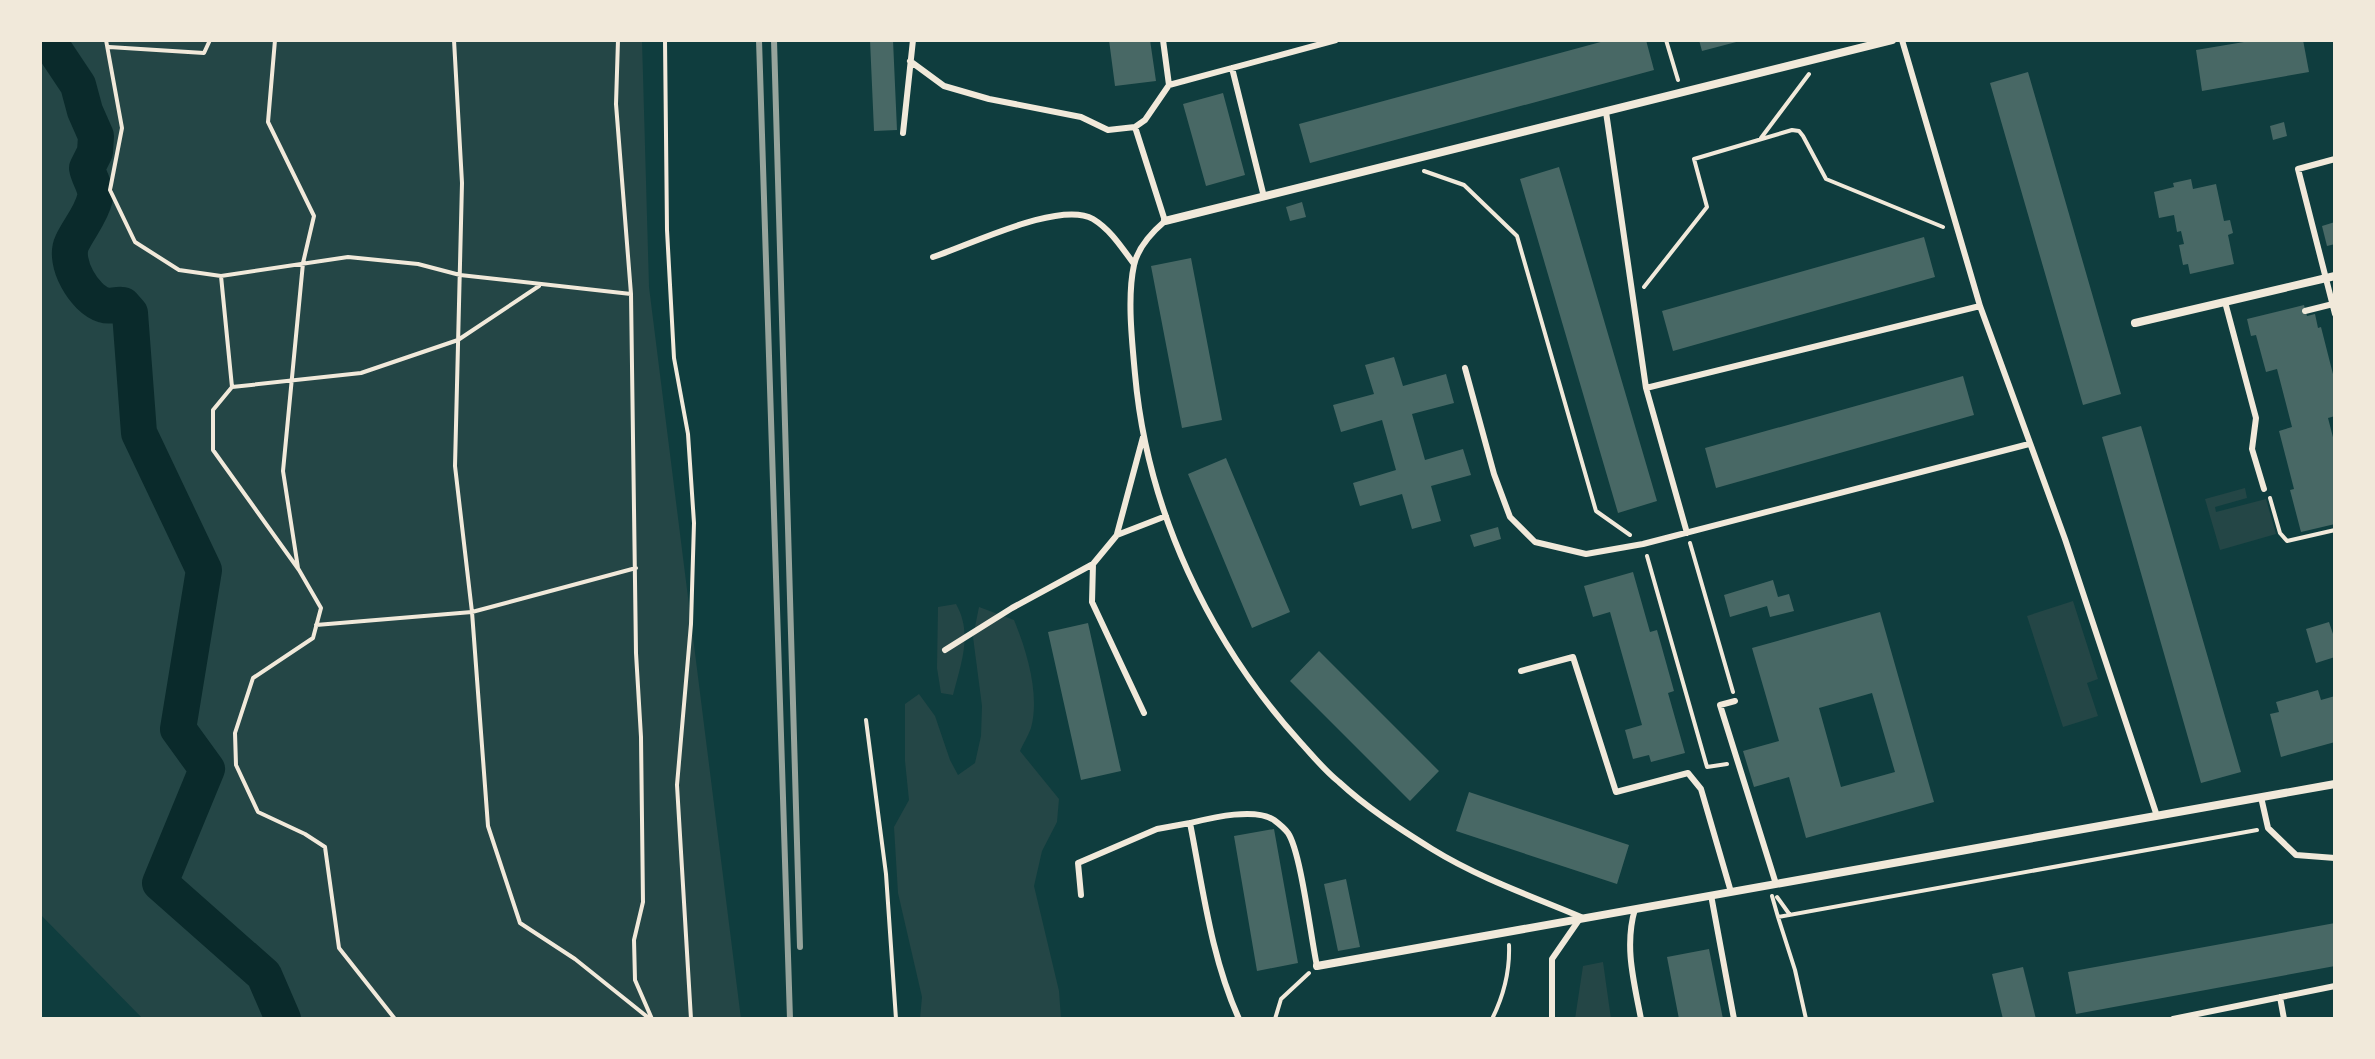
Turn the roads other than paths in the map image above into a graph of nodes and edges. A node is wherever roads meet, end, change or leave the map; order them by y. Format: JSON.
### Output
{"nodes":[{"id":1,"x":913,"y":40,"type":"edge"},
{"id":2,"x":1163,"y":40,"type":"edge"},
{"id":3,"x":1336,"y":40,"type":"edge"},
{"id":4,"x":1892,"y":40,"type":"edge"},
{"id":5,"x":1902,"y":40,"type":"edge"},
{"id":6,"x":1311,"y":43,"type":"edge"},
{"id":7,"x":910,"y":61,"type":"junction"},
{"id":8,"x":1232,"y":68,"type":"junction"},
{"id":9,"x":1169,"y":85,"type":"junction"},
{"id":10,"x":1606,"y":112,"type":"junction"},
{"id":11,"x":1135,"y":127,"type":"junction"},
{"id":12,"x":903,"y":133,"type":"dead end"},
{"id":13,"x":2335,"y":159,"type":"edge"},
{"id":14,"x":1264,"y":197,"type":"junction"},
{"id":15,"x":1165,"y":221,"type":"junction"},
{"id":16,"x":933,"y":257,"type":"dead end"},
{"id":17,"x":1134,"y":264,"type":"junction"},
{"id":18,"x":2330,"y":277,"type":"edge"},
{"id":19,"x":2225,"y":302,"type":"junction"},
{"id":20,"x":2333,"y":304,"type":"junction"},
{"id":21,"x":1980,"y":306,"type":"junction"},
{"id":22,"x":2305,"y":311,"type":"dead end"},
{"id":23,"x":2335,"y":314,"type":"edge"},
{"id":24,"x":2135,"y":323,"type":"dead end"},
{"id":25,"x":1465,"y":368,"type":"dead end"},
{"id":26,"x":1646,"y":388,"type":"junction"},
{"id":27,"x":1144,"y":433,"type":"junction"},
{"id":28,"x":2029,"y":444,"type":"junction"},
{"id":29,"x":2264,"y":489,"type":"road end"},
{"id":30,"x":1166,"y":516,"type":"junction"},
{"id":31,"x":1687,"y":533,"type":"junction"},
{"id":32,"x":1117,"y":535,"type":"junction"},
{"id":33,"x":1093,"y":564,"type":"junction"},
{"id":34,"x":945,"y":650,"type":"dead end"},
{"id":35,"x":1521,"y":671,"type":"dead end"},
{"id":36,"x":1735,"y":701,"type":"road end"},
{"id":37,"x":1144,"y":713,"type":"dead end"},
{"id":38,"x":2335,"y":784,"type":"edge"},
{"id":39,"x":2261,"y":797,"type":"junction"},
{"id":40,"x":2157,"y":816,"type":"junction"},
{"id":41,"x":1190,"y":823,"type":"junction"},
{"id":42,"x":2335,"y":858,"type":"edge"},
{"id":43,"x":1773,"y":884,"type":"junction"},
{"id":44,"x":1731,"y":892,"type":"junction"},
{"id":45,"x":1081,"y":895,"type":"dead end"},
{"id":46,"x":1711,"y":895,"type":"junction"},
{"id":47,"x":1635,"y":909,"type":"junction"},
{"id":48,"x":1581,"y":917,"type":"junction"},
{"id":49,"x":1317,"y":966,"type":"joint"},
{"id":50,"x":2335,"y":986,"type":"edge"},
{"id":51,"x":2280,"y":997,"type":"junction"},
{"id":52,"x":2214,"y":1015,"type":"edge"},
{"id":53,"x":1239,"y":1019,"type":"edge"},
{"id":54,"x":1552,"y":1019,"type":"edge"},
{"id":55,"x":1641,"y":1019,"type":"edge"},
{"id":56,"x":1734,"y":1019,"type":"edge"},
{"id":57,"x":2173,"y":1019,"type":"edge"},
{"id":58,"x":2284,"y":1019,"type":"edge"}],
"edges":[{"from":1,"to":7,"type":"lane"},
{"from":2,"to":9,"type":"lane"},
{"from":3,"to":6,"type":"lane"},
{"from":4,"to":10,"type":"street"},
{"from":5,"to":21,"type":"lane"},
{"from":6,"to":8,"type":"lane"},
{"from":7,"to":11,"type":"lane"},
{"from":7,"to":12,"type":"lane"},
{"from":8,"to":9,"type":"lane"},
{"from":8,"to":14,"type":"lane"},
{"from":9,"to":11,"type":"lane"},
{"from":10,"to":14,"type":"street"},
{"from":10,"to":26,"type":"lane"},
{"from":11,"to":15,"type":"lane"},
{"from":13,"to":18,"type":"lane"},
{"from":14,"to":15,"type":"street"},
{"from":15,"to":17,"type":"lane"},
{"from":16,"to":17,"type":"lane"},
{"from":17,"to":27,"type":"lane"},
{"from":18,"to":19,"type":"street"},
{"from":18,"to":20,"type":"lane"},
{"from":19,"to":24,"type":"street"},
{"from":19,"to":29,"type":"lane"},
{"from":20,"to":22,"type":"lane"},
{"from":20,"to":23,"type":"lane"},
{"from":21,"to":26,"type":"lane"},
{"from":21,"to":28,"type":"lane"},
{"from":25,"to":31,"type":"lane"},
{"from":26,"to":31,"type":"lane"},
{"from":27,"to":30,"type":"lane"},
{"from":27,"to":32,"type":"lane"},
{"from":28,"to":31,"type":"lane"},
{"from":28,"to":40,"type":"lane"},
{"from":30,"to":32,"type":"lane"},
{"from":30,"to":48,"type":"lane"},
{"from":32,"to":33,"type":"lane"},
{"from":33,"to":34,"type":"lane"},
{"from":33,"to":37,"type":"lane"},
{"from":35,"to":44,"type":"lane"},
{"from":36,"to":43,"type":"lane"},
{"from":38,"to":39,"type":"street"},
{"from":39,"to":40,"type":"street"},
{"from":39,"to":42,"type":"lane"},
{"from":40,"to":43,"type":"street"},
{"from":41,"to":45,"type":"lane"},
{"from":41,"to":49,"type":"lane"},
{"from":41,"to":53,"type":"lane"},
{"from":43,"to":44,"type":"street"},
{"from":44,"to":46,"type":"street"},
{"from":46,"to":47,"type":"street"},
{"from":46,"to":56,"type":"lane"},
{"from":47,"to":48,"type":"street"},
{"from":47,"to":55,"type":"lane"},
{"from":48,"to":49,"type":"street"},
{"from":48,"to":54,"type":"lane"},
{"from":50,"to":51,"type":"lane"},
{"from":51,"to":52,"type":"lane"},
{"from":51,"to":58,"type":"lane"},
{"from":52,"to":57,"type":"lane"}]}
